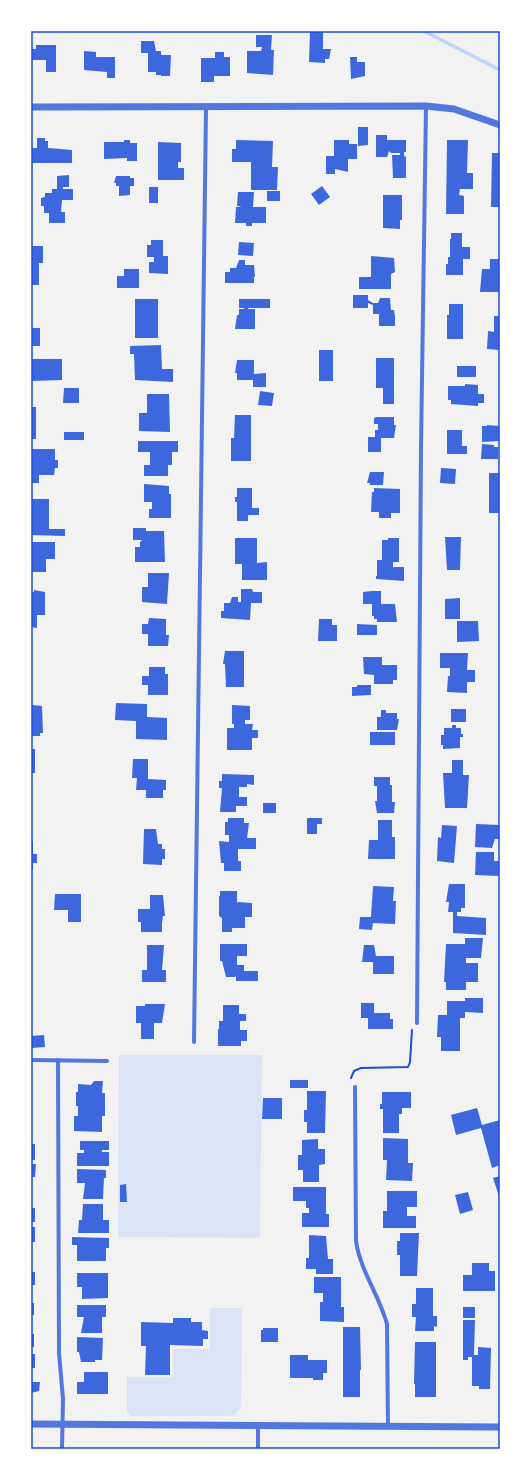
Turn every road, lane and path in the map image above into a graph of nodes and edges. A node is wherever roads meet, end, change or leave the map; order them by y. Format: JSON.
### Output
{"nodes":[{"id":1,"x":426,"y":106,"type":"junction"},
{"id":2,"x":31,"y":107,"type":"edge"},
{"id":3,"x":206,"y":107,"type":"junction"},
{"id":4,"x":500,"y":125,"type":"edge"},
{"id":5,"x":417,"y":1023,"type":"joint"},
{"id":6,"x":194,"y":1042,"type":"dead end"},
{"id":7,"x":31,"y":1060,"type":"edge"},
{"id":8,"x":58,"y":1060,"type":"junction"},
{"id":9,"x":108,"y":1061,"type":"dead end"},
{"id":10,"x":351,"y":1078,"type":"dead end"},
{"id":11,"x":356,"y":1087,"type":"dead end"},
{"id":12,"x":31,"y":1424,"type":"edge"},
{"id":13,"x":62,"y":1424,"type":"junction"},
{"id":14,"x":258,"y":1426,"type":"junction"},
{"id":15,"x":388,"y":1427,"type":"junction"},
{"id":16,"x":500,"y":1427,"type":"edge"},
{"id":17,"x":62,"y":1449,"type":"edge"},
{"id":18,"x":258,"y":1449,"type":"edge"}],
"edges":[{"from":1,"to":3,"type":"street"},
{"from":1,"to":4,"type":"street"},
{"from":1,"to":5,"type":"street"},
{"from":2,"to":3,"type":"street"},
{"from":3,"to":6,"type":"street"},
{"from":5,"to":10,"type":"path"},
{"from":7,"to":8,"type":"street"},
{"from":8,"to":9,"type":"street"},
{"from":8,"to":13,"type":"street"},
{"from":11,"to":15,"type":"street"},
{"from":12,"to":13,"type":"street"},
{"from":13,"to":14,"type":"street"},
{"from":13,"to":17,"type":"street"},
{"from":14,"to":15,"type":"street"},
{"from":14,"to":18,"type":"street"},
{"from":15,"to":16,"type":"street"}]}
